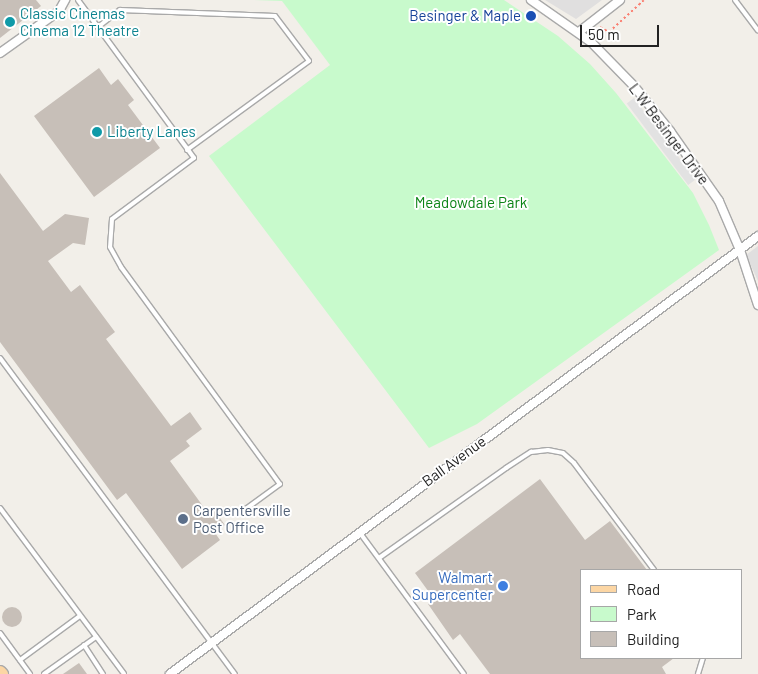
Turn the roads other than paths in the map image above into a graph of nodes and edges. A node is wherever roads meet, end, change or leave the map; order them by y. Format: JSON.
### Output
{"nodes":[{"id":1,"x":66,"y":0,"type":"edge"},
{"id":2,"x":78,"y":0,"type":"edge"},
{"id":3,"x":531,"y":0,"type":"edge"},
{"id":4,"x":620,"y":0,"type":"edge"},
{"id":5,"x":735,"y":0,"type":"edge"},
{"id":6,"x":98,"y":27,"type":"junction"},
{"id":7,"x":758,"y":30,"type":"edge"},
{"id":8,"x":579,"y":32,"type":"junction"},
{"id":9,"x":0,"y":53,"type":"edge"},
{"id":10,"x":187,"y":150,"type":"junction"},
{"id":11,"x":758,"y":236,"type":"edge"},
{"id":12,"x":740,"y":250,"type":"junction"},
{"id":13,"x":758,"y":305,"type":"edge"},
{"id":14,"x":0,"y":358,"type":"edge"},
{"id":15,"x":0,"y":508,"type":"edge"},
{"id":16,"x":243,"y":511,"type":"dead end"},
{"id":17,"x":359,"y":531,"type":"junction"},
{"id":18,"x":379,"y":558,"type":"junction"},
{"id":19,"x":653,"y":569,"type":"edge"},
{"id":20,"x":80,"y":616,"type":"junction"},
{"id":21,"x":0,"y":633,"type":"edge"},
{"id":22,"x":96,"y":637,"type":"junction"},
{"id":23,"x":211,"y":642,"type":"junction"},
{"id":24,"x":84,"y":645,"type":"junction"},
{"id":25,"x":703,"y":659,"type":"edge"},
{"id":26,"x":20,"y":660,"type":"junction"},
{"id":27,"x":30,"y":674,"type":"edge"},
{"id":28,"x":44,"y":674,"type":"edge"},
{"id":29,"x":103,"y":674,"type":"edge"},
{"id":30,"x":124,"y":674,"type":"edge"},
{"id":31,"x":170,"y":674,"type":"edge"},
{"id":32,"x":235,"y":674,"type":"edge"},
{"id":33,"x":464,"y":674,"type":"edge"},
{"id":34,"x":698,"y":674,"type":"edge"}],
"edges":[{"from":1,"to":9,"type":"street"},
{"from":2,"to":6,"type":"lane"},
{"from":3,"to":8,"type":"street","name":"L W Besinger Drive"},
{"from":4,"to":8,"type":"street"},
{"from":5,"to":7,"type":"lane"},
{"from":6,"to":10,"type":"lane"},
{"from":6,"to":10,"type":"lane"},
{"from":8,"to":12,"type":"street","name":"L W Besinger Drive"},
{"from":10,"to":16,"type":"lane"},
{"from":11,"to":12,"type":"street","name":"Ball Avenue"},
{"from":12,"to":13,"type":"street","name":"L W Besinger Drive"},
{"from":12,"to":17,"type":"street","name":"Ball Avenue"},
{"from":14,"to":23,"type":"lane"},
{"from":15,"to":20,"type":"lane"},
{"from":17,"to":18,"type":"lane"},
{"from":17,"to":23,"type":"street","name":"Ball Avenue"},
{"from":18,"to":19,"type":"lane"},
{"from":18,"to":33,"type":"lane"},
{"from":20,"to":22,"type":"lane"},
{"from":20,"to":26,"type":"lane"},
{"from":21,"to":26,"type":"lane"},
{"from":22,"to":24,"type":"lane"},
{"from":22,"to":30,"type":"lane"},
{"from":23,"to":31,"type":"street","name":"Ball Avenue"},
{"from":23,"to":32,"type":"lane"},
{"from":24,"to":28,"type":"lane"},
{"from":24,"to":29,"type":"lane"},
{"from":25,"to":34,"type":"lane"},
{"from":26,"to":27,"type":"lane"}]}
